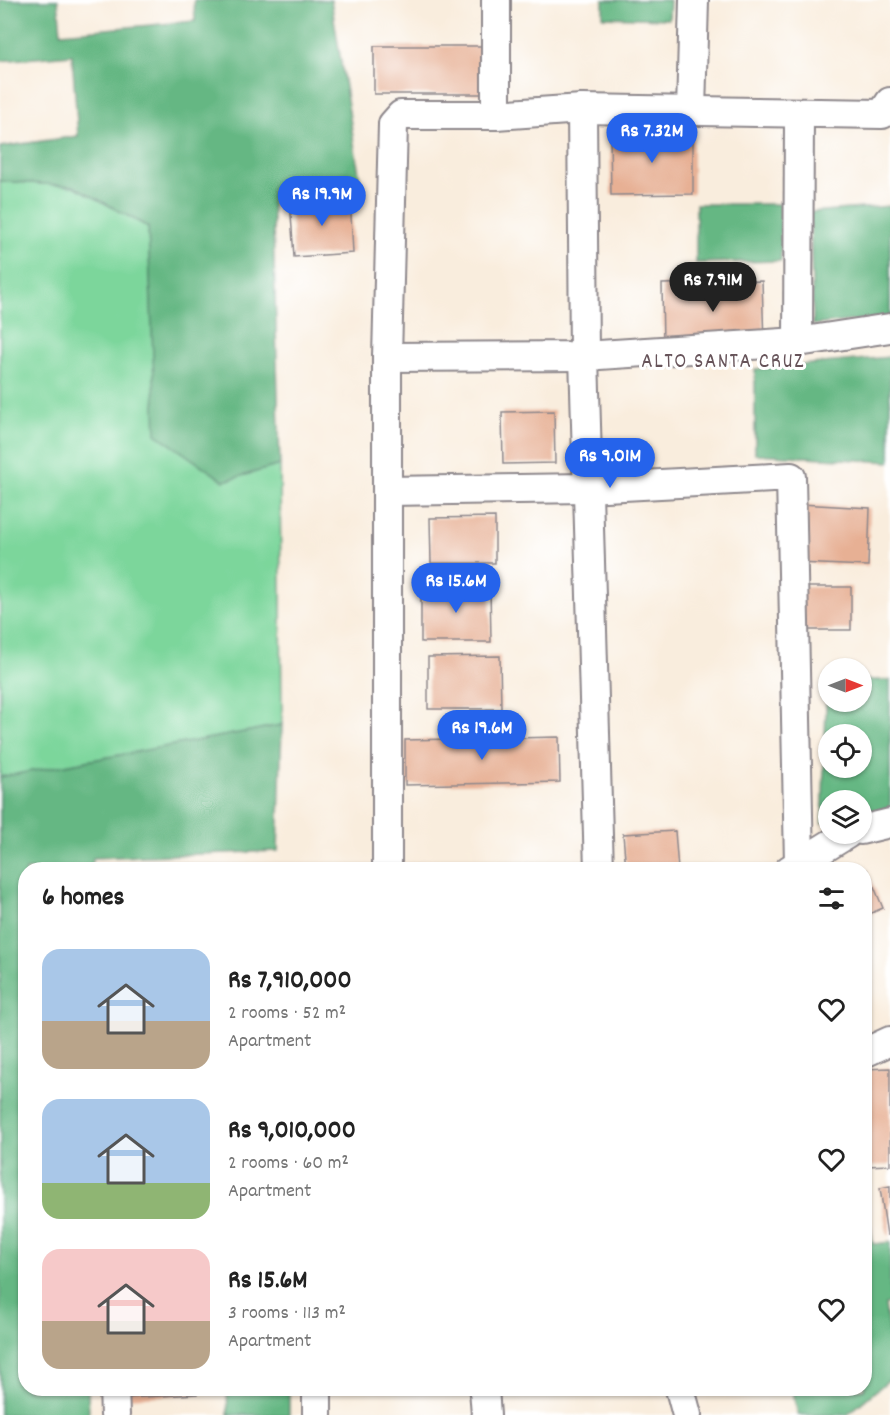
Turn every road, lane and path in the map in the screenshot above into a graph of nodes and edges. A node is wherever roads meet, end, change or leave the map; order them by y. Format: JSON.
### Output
{"nodes":[{"id":1,"x":496,"y":0,"type":"edge"},
{"id":2,"x":694,"y":0,"type":"edge"},
{"id":3,"x":890,"y":102,"type":"edge"},
{"id":4,"x":582,"y":109,"type":"junction"},
{"id":5,"x":690,"y":111,"type":"junction"},
{"id":6,"x":799,"y":113,"type":"junction"},
{"id":7,"x":496,"y":115,"type":"junction"},
{"id":8,"x":889,"y":327,"type":"edge"},
{"id":9,"x":798,"y":342,"type":"junction"},
{"id":10,"x":584,"y":356,"type":"junction"},
{"id":11,"x":387,"y":357,"type":"junction"},
{"id":12,"x":587,"y":488,"type":"junction"},
{"id":13,"x":388,"y":491,"type":"junction"},
{"id":14,"x":890,"y":823,"type":"edge"},
{"id":15,"x":872,"y":827,"type":"edge"},
{"id":16,"x":830,"y":844,"type":"edge"},
{"id":17,"x":387,"y":862,"type":"edge"},
{"id":18,"x":599,"y":862,"type":"edge"},
{"id":19,"x":794,"y":862,"type":"edge"},
{"id":20,"x":801,"y":862,"type":"edge"},
{"id":21,"x":890,"y":1041,"type":"edge"},
{"id":22,"x":872,"y":1049,"type":"edge"},
{"id":23,"x":114,"y":1396,"type":"edge"},
{"id":24,"x":316,"y":1396,"type":"edge"},
{"id":25,"x":485,"y":1396,"type":"edge"},
{"id":26,"x":682,"y":1396,"type":"edge"},
{"id":27,"x":115,"y":1415,"type":"edge"},
{"id":28,"x":317,"y":1415,"type":"edge"},
{"id":29,"x":486,"y":1415,"type":"edge"},
{"id":30,"x":687,"y":1415,"type":"edge"}],
"edges":[{"from":1,"to":7,"type":"street"},
{"from":2,"to":5,"type":"street"},
{"from":3,"to":6,"type":"street"},
{"from":4,"to":5,"type":"street"},
{"from":4,"to":7,"type":"street"},
{"from":4,"to":10,"type":"street"},
{"from":5,"to":6,"type":"street"},
{"from":6,"to":9,"type":"street"},
{"from":7,"to":11,"type":"street"},
{"from":8,"to":9,"type":"street"},
{"from":9,"to":10,"type":"street"},
{"from":10,"to":11,"type":"street"},
{"from":10,"to":12,"type":"street"},
{"from":11,"to":13,"type":"street"},
{"from":12,"to":13,"type":"street"},
{"from":12,"to":18,"type":"street"},
{"from":12,"to":19,"type":"street"},
{"from":13,"to":17,"type":"street"},
{"from":14,"to":15,"type":"street"},
{"from":16,"to":20,"type":"street"},
{"from":21,"to":22,"type":"street"},
{"from":23,"to":27,"type":"street"},
{"from":24,"to":28,"type":"street"},
{"from":25,"to":29,"type":"street"},
{"from":26,"to":30,"type":"street"}]}
